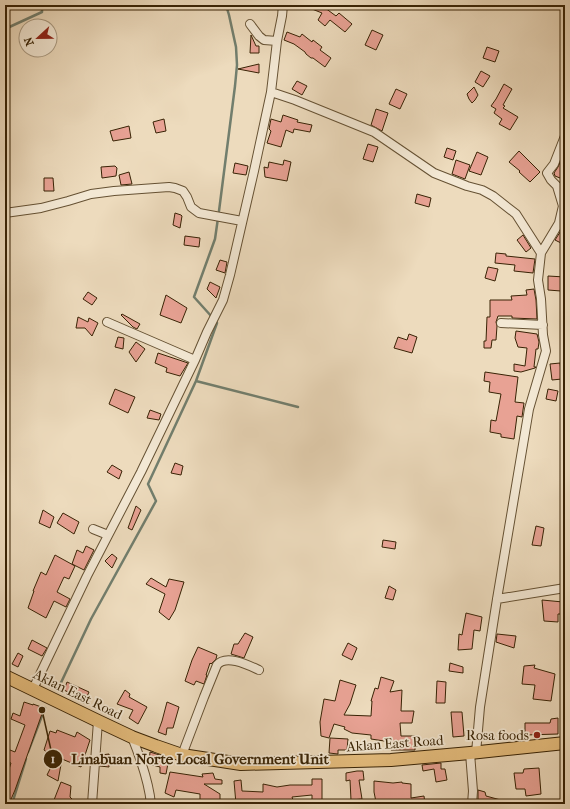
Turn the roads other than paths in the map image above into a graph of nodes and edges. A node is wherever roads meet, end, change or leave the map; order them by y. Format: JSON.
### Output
{"nodes":[{"id":1,"x":283,"y":5,"type":"edge"},
{"id":2,"x":250,"y":24,"type":"dead end"},
{"id":3,"x":277,"y":41,"type":"junction"},
{"id":4,"x":272,"y":92,"type":"junction"},
{"id":5,"x":565,"y":136,"type":"edge"},
{"id":6,"x":5,"y":213,"type":"edge"},
{"id":7,"x":242,"y":221,"type":"junction"},
{"id":8,"x":541,"y":253,"type":"junction"},
{"id":9,"x":107,"y":322,"type":"dead end"},
{"id":10,"x":501,"y":323,"type":"dead end"},
{"id":11,"x":543,"y":325,"type":"junction"},
{"id":12,"x":195,"y":360,"type":"junction"},
{"id":13,"x":94,"y":529,"type":"dead end"},
{"id":14,"x":108,"y":535,"type":"junction"},
{"id":15,"x":565,"y":588,"type":"edge"},
{"id":16,"x":497,"y":599,"type":"junction"},
{"id":17,"x":259,"y":670,"type":"dead end"},
{"id":18,"x":5,"y":676,"type":"edge"},
{"id":19,"x":33,"y":689,"type":"junction"},
{"id":20,"x":98,"y":721,"type":"junction"},
{"id":21,"x":132,"y":737,"type":"junction"},
{"id":22,"x":565,"y":744,"type":"edge"},
{"id":23,"x":473,"y":753,"type":"junction"},
{"id":24,"x":182,"y":755,"type":"junction"},
{"id":25,"x":92,"y":804,"type":"edge"},
{"id":26,"x":151,"y":804,"type":"edge"},
{"id":27,"x":472,"y":804,"type":"edge"}],
"edges":[{"from":1,"to":3,"type":"street"},
{"from":2,"to":3,"type":"street"},
{"from":3,"to":4,"type":"street"},
{"from":4,"to":7,"type":"street"},
{"from":4,"to":8,"type":"street"},
{"from":5,"to":8,"type":"street"},
{"from":6,"to":7,"type":"street"},
{"from":7,"to":12,"type":"street"},
{"from":8,"to":11,"type":"street"},
{"from":9,"to":12,"type":"street"},
{"from":10,"to":11,"type":"street"},
{"from":11,"to":16,"type":"street"},
{"from":12,"to":14,"type":"street"},
{"from":13,"to":14,"type":"street"},
{"from":14,"to":19,"type":"street"},
{"from":15,"to":16,"type":"street"},
{"from":16,"to":23,"type":"street"},
{"from":17,"to":24,"type":"street"},
{"from":18,"to":19,"type":"main road","name":"Aklan East Road"},
{"from":19,"to":20,"type":"main road","name":"Aklan East Road"},
{"from":20,"to":21,"type":"main road","name":"Aklan East Road"},
{"from":20,"to":25,"type":"street"},
{"from":21,"to":24,"type":"main road","name":"Aklan East Road"},
{"from":21,"to":26,"type":"street"},
{"from":22,"to":23,"type":"main road","name":"Aklan East Road"},
{"from":23,"to":24,"type":"main road","name":"Aklan East Road"},
{"from":23,"to":27,"type":"street"}]}
